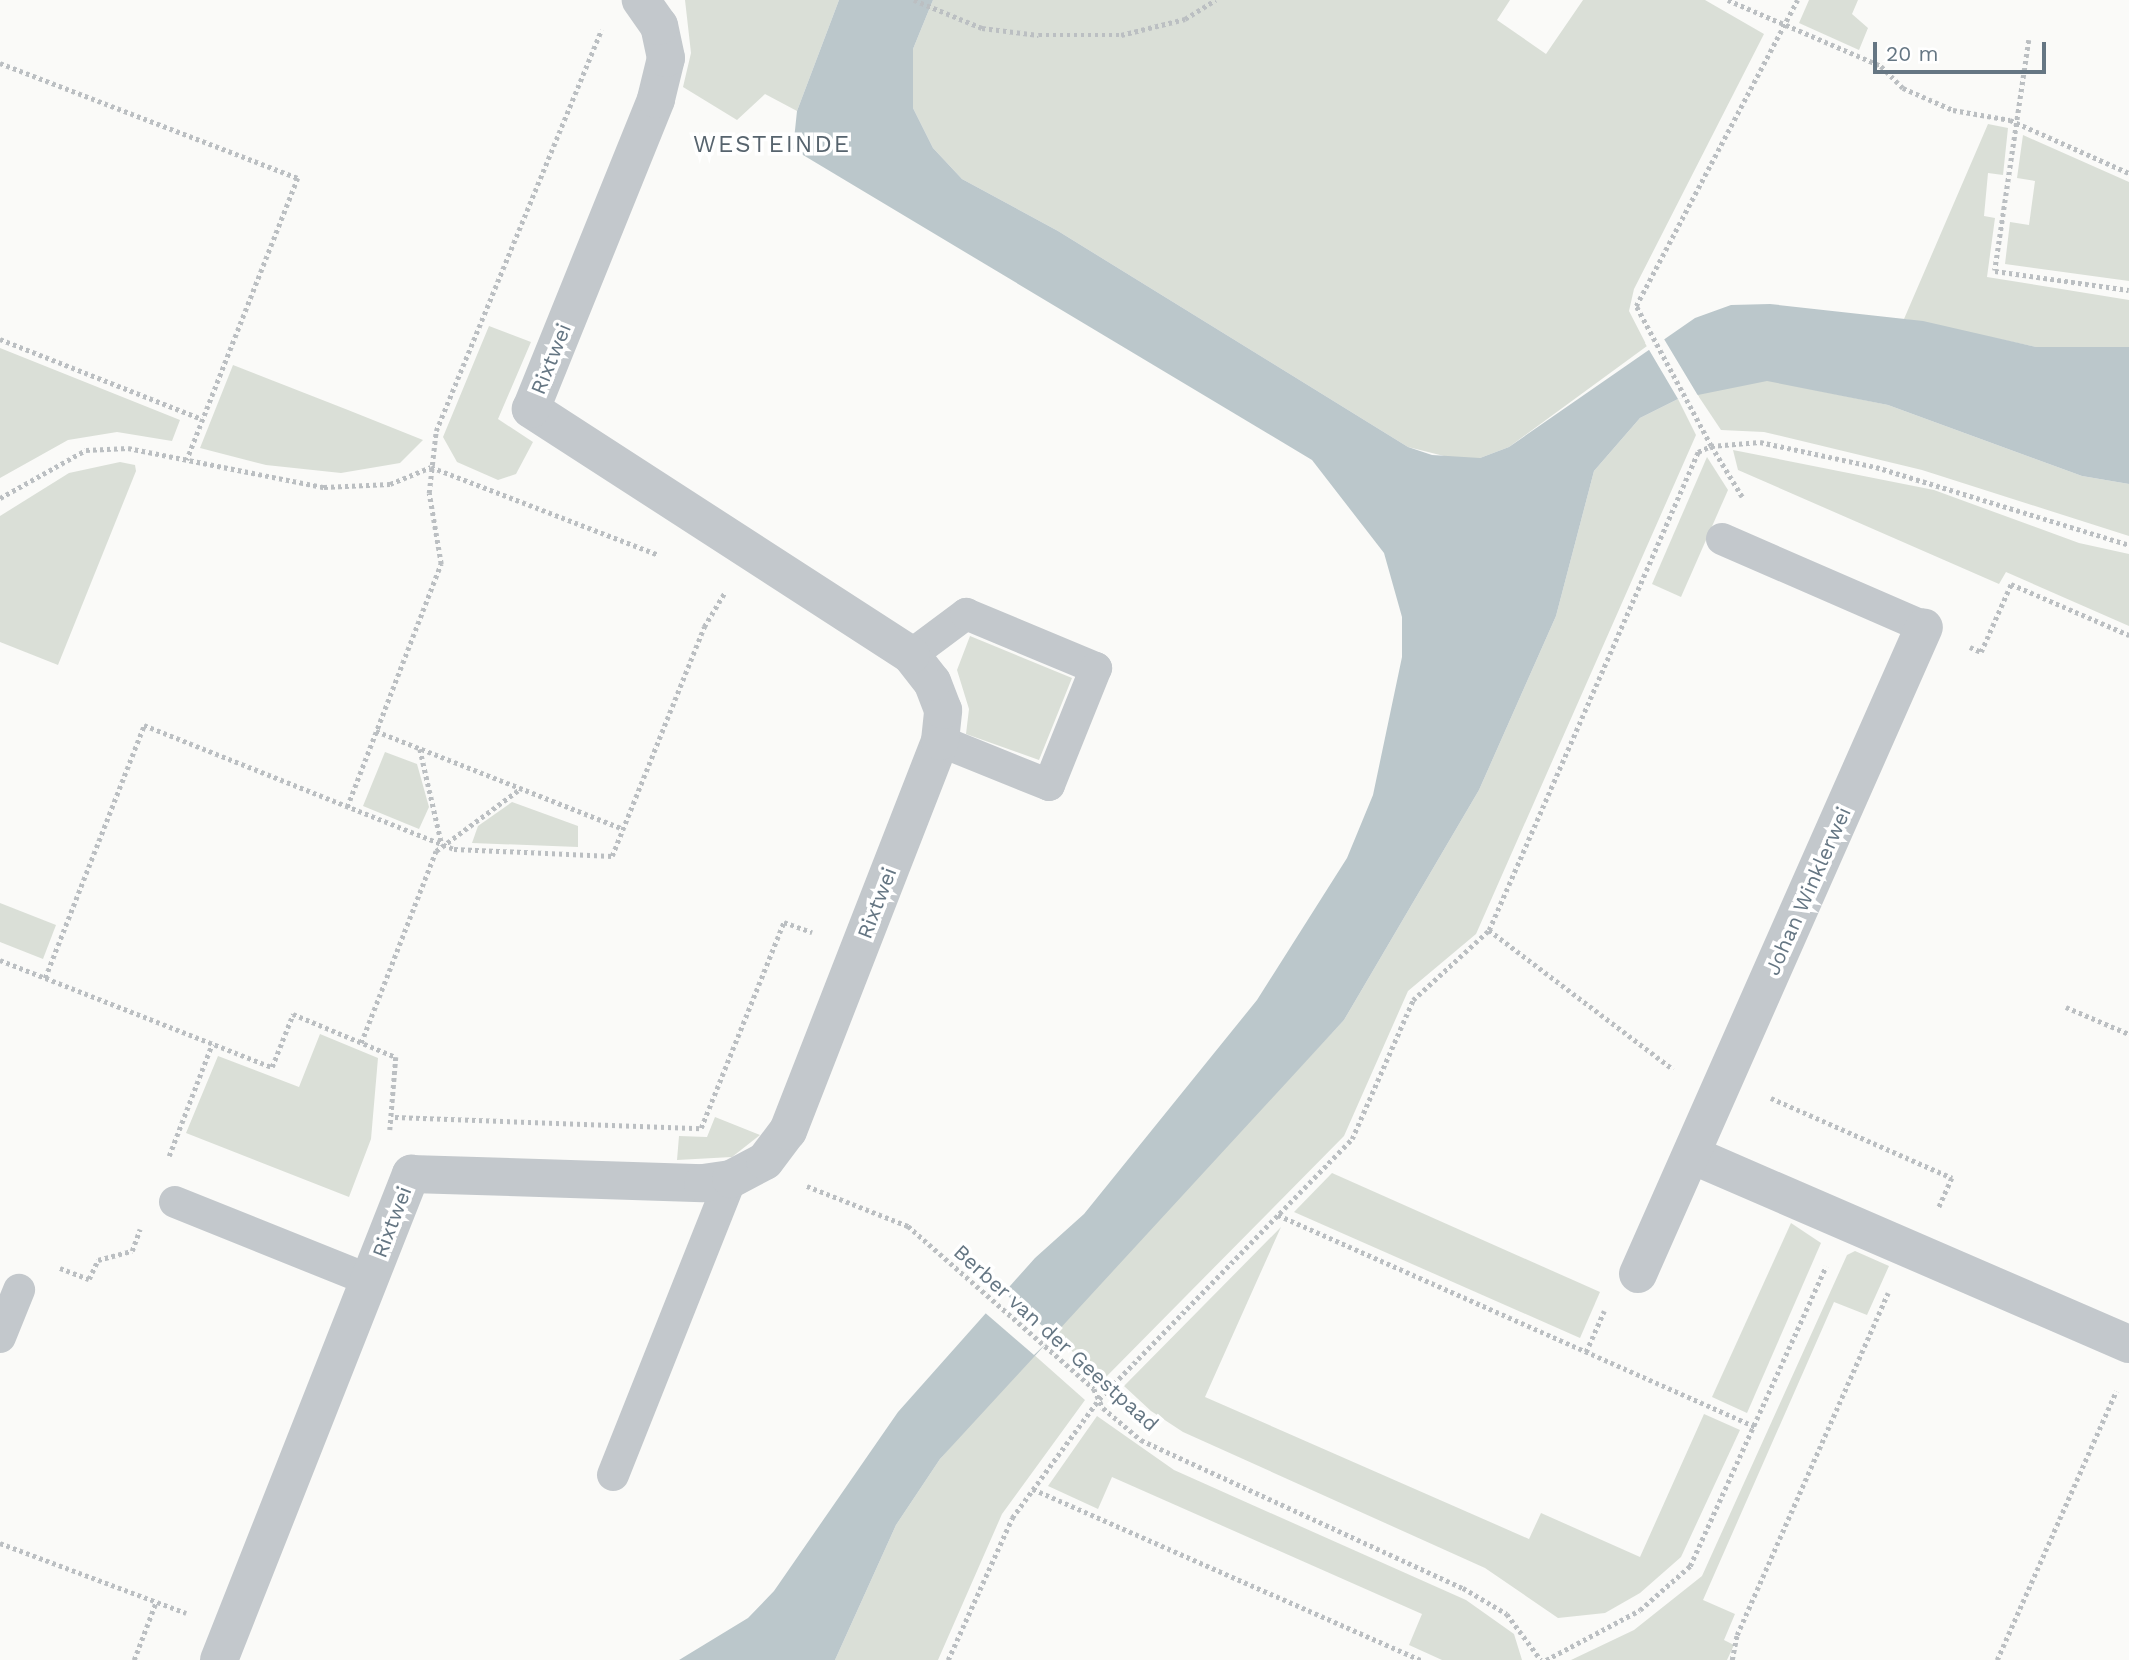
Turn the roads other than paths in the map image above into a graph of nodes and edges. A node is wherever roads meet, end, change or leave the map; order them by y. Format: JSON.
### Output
{"nodes":[{"id":1,"x":641,"y":0,"type":"edge"},
{"id":2,"x":1722,"y":539,"type":"road end"},
{"id":3,"x":1924,"y":627,"type":"joint"},
{"id":4,"x":911,"y":655,"type":"junction"},
{"id":5,"x":940,"y":741,"type":"junction"},
{"id":6,"x":1692,"y":1155,"type":"junction"},
{"id":7,"x":731,"y":1180,"type":"junction"},
{"id":8,"x":175,"y":1202,"type":"dead end"},
{"id":9,"x":1638,"y":1275,"type":"dead end"},
{"id":10,"x":369,"y":1280,"type":"junction"},
{"id":11,"x":19,"y":1290,"type":"dead end"},
{"id":12,"x":0,"y":1337,"type":"edge"},
{"id":13,"x":2129,"y":1344,"type":"edge"},
{"id":14,"x":613,"y":1475,"type":"dead end"},
{"id":15,"x":225,"y":1645,"type":"edge"}],
"edges":[{"from":1,"to":4,"type":"street","name":"Rixtwei"},
{"from":2,"to":3,"type":"lane"},
{"from":3,"to":6,"type":"street","name":"Johan Winklerwei"},
{"from":4,"to":5,"type":"street","name":"Rixtwei"},
{"from":4,"to":5,"type":"lane"},
{"from":5,"to":7,"type":"street","name":"Rixtwei"},
{"from":6,"to":9,"type":"street","name":"Johan Winklerwei"},
{"from":6,"to":13,"type":"street"},
{"from":7,"to":10,"type":"street","name":"Rixtwei"},
{"from":7,"to":14,"type":"lane"},
{"from":8,"to":10,"type":"lane"},
{"from":10,"to":15,"type":"street","name":"Rixtwei"},
{"from":11,"to":12,"type":"lane"}]}
